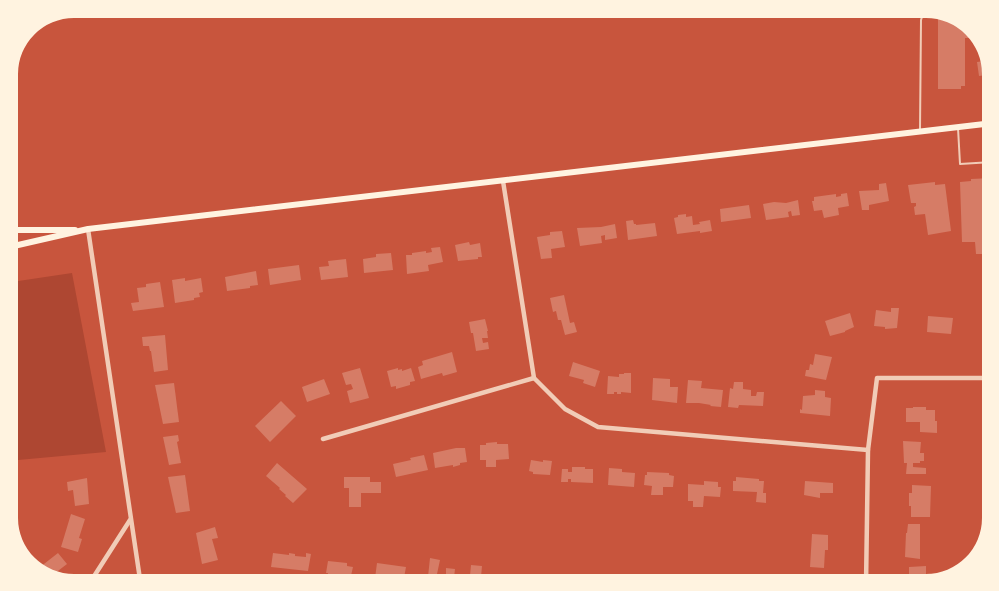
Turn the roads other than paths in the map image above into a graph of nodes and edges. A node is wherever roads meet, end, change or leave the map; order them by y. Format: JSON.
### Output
{"nodes":[{"id":1,"x":921,"y":18,"type":"edge"},
{"id":2,"x":981,"y":124,"type":"edge"},
{"id":3,"x":958,"y":127,"type":"junction"},
{"id":4,"x":920,"y":131,"type":"junction"},
{"id":5,"x":981,"y":163,"type":"edge"},
{"id":6,"x":503,"y":181,"type":"junction"},
{"id":7,"x":88,"y":229,"type":"junction"},
{"id":8,"x":18,"y":230,"type":"edge"},
{"id":9,"x":18,"y":245,"type":"edge"},
{"id":10,"x":534,"y":378,"type":"junction"},
{"id":11,"x":982,"y":378,"type":"edge"},
{"id":12,"x":323,"y":439,"type":"dead end"},
{"id":13,"x":868,"y":450,"type":"junction"},
{"id":14,"x":131,"y":519,"type":"junction"},
{"id":15,"x":96,"y":574,"type":"edge"},
{"id":16,"x":139,"y":574,"type":"edge"},
{"id":17,"x":866,"y":574,"type":"edge"}],
"edges":[{"from":1,"to":4,"type":"lane"},
{"from":2,"to":3,"type":"main road"},
{"from":3,"to":4,"type":"main road"},
{"from":3,"to":5,"type":"lane"},
{"from":4,"to":6,"type":"main road"},
{"from":6,"to":7,"type":"main road"},
{"from":6,"to":10,"type":"street"},
{"from":7,"to":8,"type":"main road"},
{"from":7,"to":9,"type":"main road"},
{"from":7,"to":14,"type":"street"},
{"from":10,"to":12,"type":"street"},
{"from":10,"to":13,"type":"street"},
{"from":11,"to":13,"type":"street"},
{"from":13,"to":17,"type":"street"},
{"from":14,"to":15,"type":"street"},
{"from":14,"to":16,"type":"street"}]}
